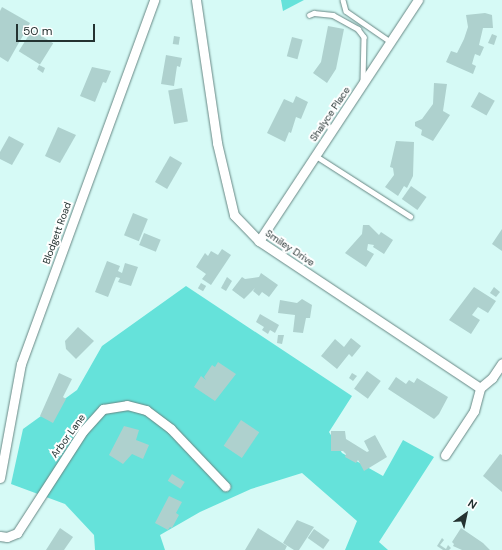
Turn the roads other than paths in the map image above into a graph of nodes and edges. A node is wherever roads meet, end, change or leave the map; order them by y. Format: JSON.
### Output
{"nodes":[{"id":1,"x":154,"y":0,"type":"edge"},
{"id":2,"x":196,"y":0,"type":"edge"},
{"id":3,"x":343,"y":0,"type":"edge"},
{"id":4,"x":418,"y":0,"type":"edge"},
{"id":5,"x":309,"y":15,"type":"dead end"},
{"id":6,"x":391,"y":42,"type":"junction"},
{"id":7,"x":363,"y":85,"type":"junction"},
{"id":8,"x":316,"y":156,"type":"junction"},
{"id":9,"x":410,"y":216,"type":"dead end"},
{"id":10,"x":259,"y":241,"type":"junction"},
{"id":11,"x":502,"y":363,"type":"edge"},
{"id":12,"x":480,"y":388,"type":"junction"},
{"id":13,"x":445,"y":455,"type":"dead end"},
{"id":14,"x":0,"y":478,"type":"edge"},
{"id":15,"x":225,"y":486,"type":"dead end"},
{"id":16,"x":0,"y":536,"type":"edge"}],
"edges":[{"from":1,"to":14,"type":"street","name":"Blodgett Road"},
{"from":2,"to":10,"type":"street","name":"Smiley Drive"},
{"from":3,"to":6,"type":"lane"},
{"from":4,"to":6,"type":"street","name":"Shalyce Place"},
{"from":5,"to":7,"type":"lane"},
{"from":6,"to":7,"type":"street","name":"Shalyce Place"},
{"from":7,"to":8,"type":"street","name":"Shalyce Place"},
{"from":8,"to":9,"type":"lane"},
{"from":8,"to":10,"type":"street","name":"Shalyce Place"},
{"from":10,"to":12,"type":"street","name":"Smiley Drive"},
{"from":11,"to":12,"type":"street"},
{"from":12,"to":13,"type":"street"},
{"from":15,"to":16,"type":"street","name":"Arbor Lane"}]}
